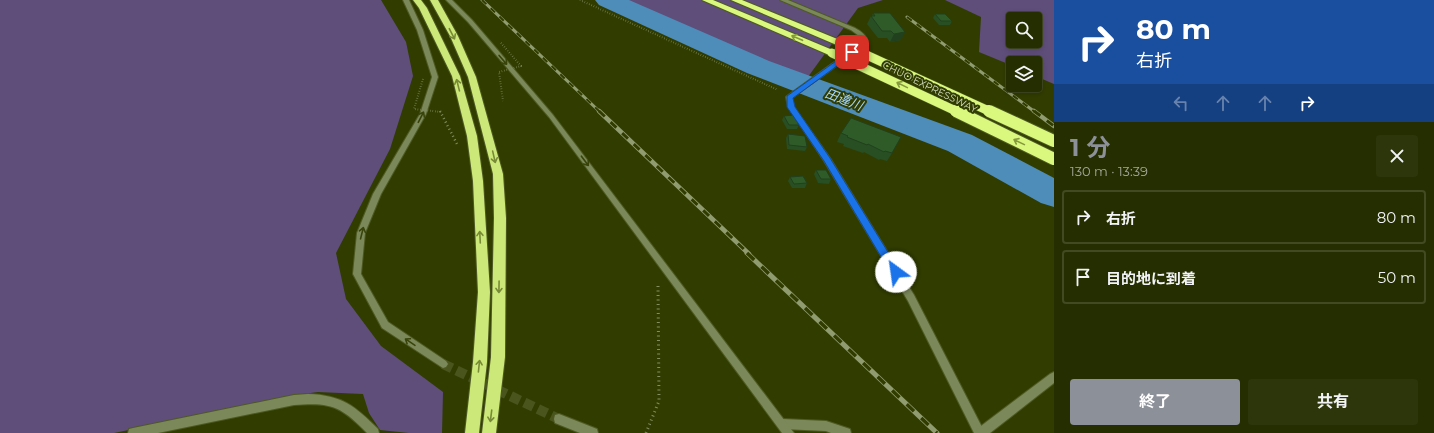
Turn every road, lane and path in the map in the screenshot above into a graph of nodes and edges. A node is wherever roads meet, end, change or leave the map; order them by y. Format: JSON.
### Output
{"nodes":[{"id":1,"x":406,"y":0,"type":"edge"},
{"id":2,"x":417,"y":0,"type":"edge"},
{"id":3,"x":434,"y":0,"type":"edge"},
{"id":4,"x":449,"y":0,"type":"edge"},
{"id":5,"x":580,"y":0,"type":"edge"},
{"id":6,"x":706,"y":0,"type":"edge"},
{"id":7,"x":736,"y":0,"type":"edge"},
{"id":8,"x":783,"y":0,"type":"edge"},
{"id":9,"x":501,"y":43,"type":"dead end"},
{"id":10,"x":423,"y":79,"type":"dead end"},
{"id":11,"x":792,"y":94,"type":"junction"},
{"id":12,"x":503,"y":101,"type":"dead end"},
{"id":13,"x":1054,"y":142,"type":"edge"},
{"id":14,"x":457,"y":144,"type":"dead end"},
{"id":15,"x":1054,"y":160,"type":"edge"},
{"id":16,"x":658,"y":286,"type":"dead end"},
{"id":17,"x":443,"y":364,"type":"tunnel mouth"},
{"id":18,"x":1054,"y":377,"type":"edge"},
{"id":19,"x":559,"y":419,"type":"tunnel mouth"},
{"id":20,"x":786,"y":429,"type":"edge"},
{"id":21,"x":133,"y":433,"type":"edge"},
{"id":22,"x":374,"y":433,"type":"edge"},
{"id":23,"x":472,"y":433,"type":"edge"},
{"id":24,"x":489,"y":433,"type":"edge"},
{"id":25,"x":593,"y":433,"type":"edge"},
{"id":26,"x":646,"y":433,"type":"edge"},
{"id":27,"x":846,"y":433,"type":"edge"},
{"id":28,"x":981,"y":433,"type":"edge"}],
"edges":[{"from":17,"to":1,"type":"street","one_way":true},
{"from":23,"to":2,"type":"highway","one_way":true},
{"from":3,"to":24,"type":"highway","one_way":true},
{"from":4,"to":20,"type":"street","one_way":true},
{"from":5,"to":11,"type":"path"},
{"from":15,"to":6,"type":"highway","name":"CHUO EXPRESSWAY","one_way":true,"bridge":true},
{"from":7,"to":13,"type":"highway","name":"CHUO EXPRESSWAY","bridge":true},
{"from":8,"to":11,"type":"street"},
{"from":9,"to":12,"type":"path","bridge":true},
{"from":10,"to":14,"type":"path","bridge":true},
{"from":11,"to":28,"type":"street"},
{"from":16,"to":26,"type":"path"},
{"from":18,"to":28,"type":"street"},
{"from":19,"to":25,"type":"street"},
{"from":20,"to":27,"type":"street"},
{"from":21,"to":22,"type":"street"}]}
